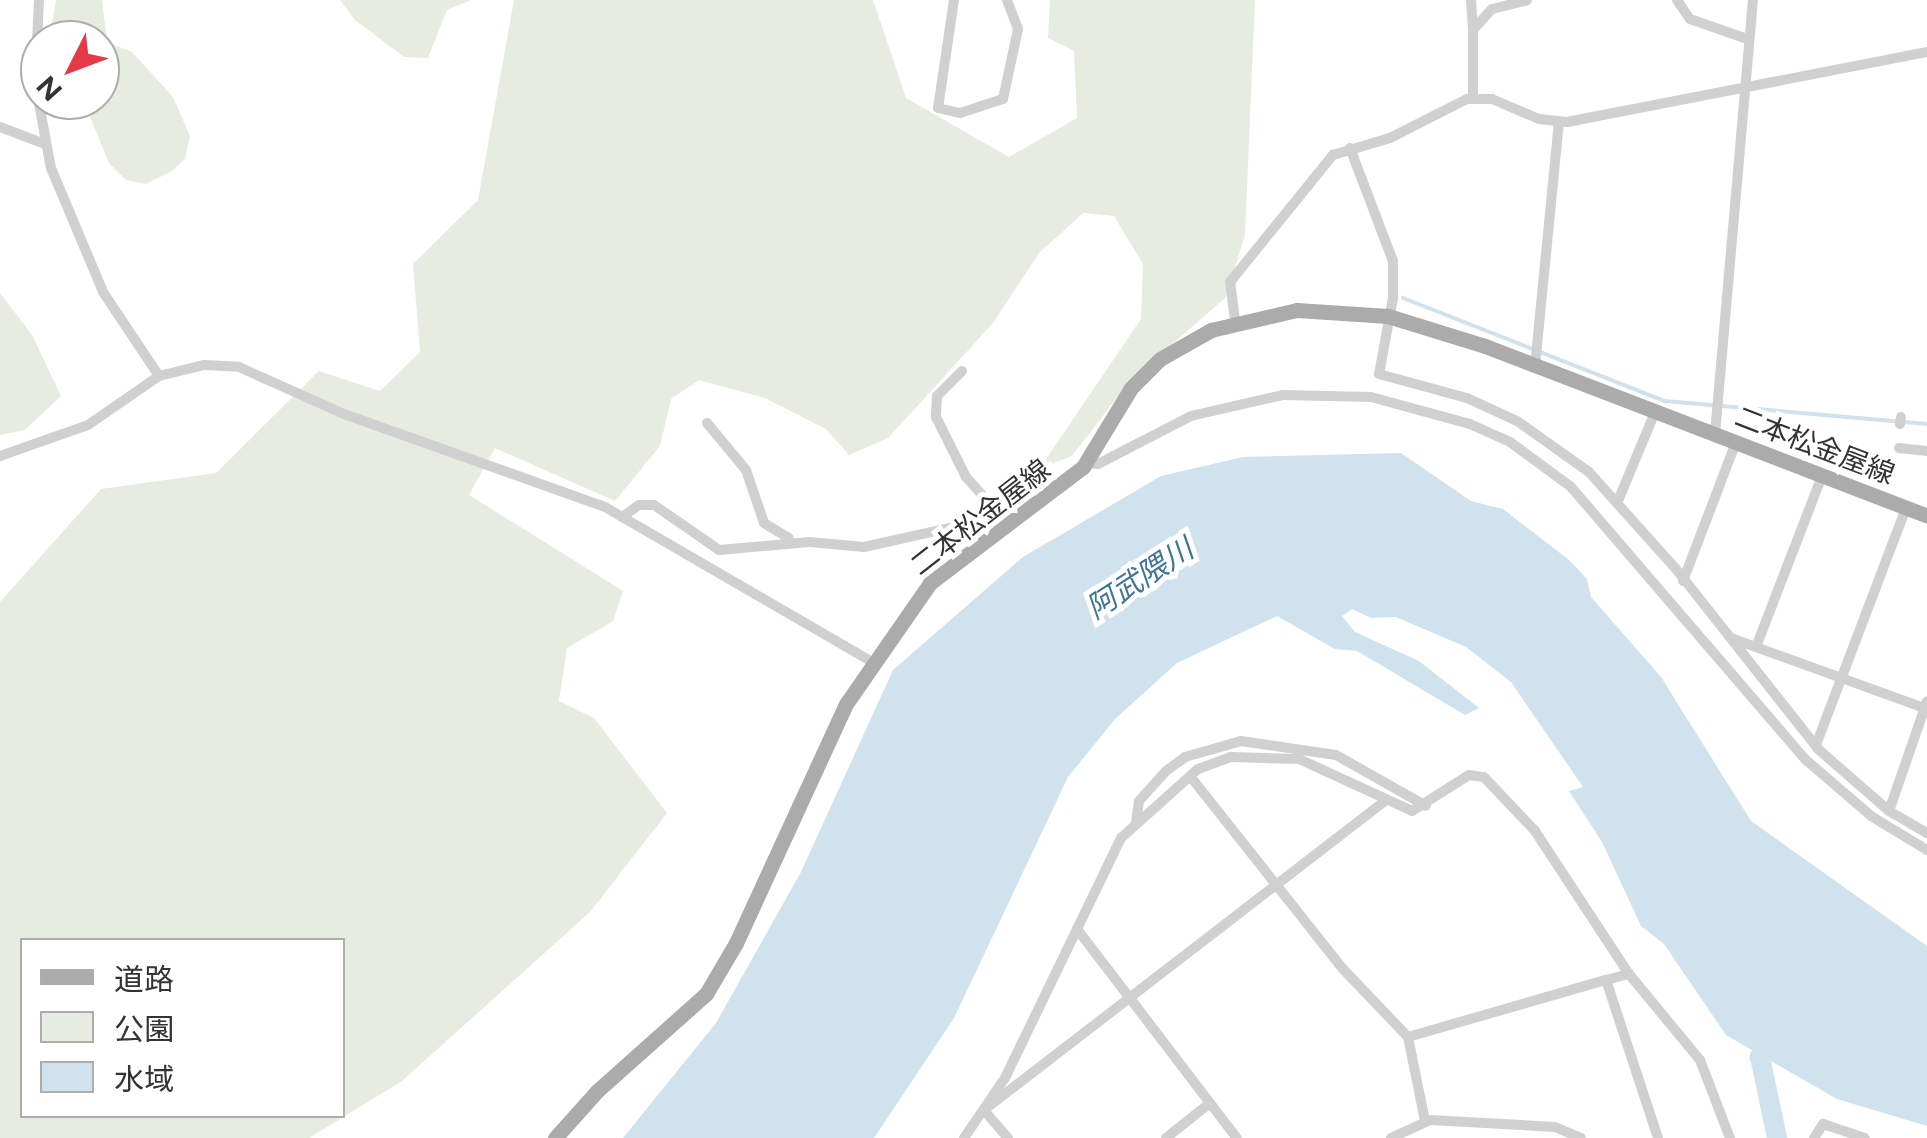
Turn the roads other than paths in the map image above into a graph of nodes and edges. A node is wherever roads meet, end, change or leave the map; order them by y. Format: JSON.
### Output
{"nodes":[{"id":1,"x":39,"y":0,"type":"edge"},
{"id":2,"x":954,"y":0,"type":"edge"},
{"id":3,"x":1007,"y":0,"type":"edge"},
{"id":4,"x":1471,"y":0,"type":"edge"},
{"id":5,"x":1526,"y":0,"type":"edge"},
{"id":6,"x":1677,"y":0,"type":"edge"},
{"id":7,"x":1753,"y":0,"type":"edge"},
{"id":8,"x":1473,"y":30,"type":"junction"},
{"id":9,"x":1747,"y":40,"type":"junction"},
{"id":10,"x":1927,"y":52,"type":"edge"},
{"id":11,"x":1746,"y":88,"type":"junction"},
{"id":12,"x":1473,"y":99,"type":"junction"},
{"id":13,"x":1559,"y":122,"type":"junction"},
{"id":14,"x":0,"y":128,"type":"edge"},
{"id":15,"x":45,"y":144,"type":"junction"},
{"id":16,"x":1350,"y":148,"type":"junction"},
{"id":17,"x":1388,"y":316,"type":"junction"},
{"id":18,"x":1235,"y":321,"type":"junction"},
{"id":19,"x":1536,"y":357,"type":"junction"},
{"id":20,"x":962,"y":371,"type":"dead end"},
{"id":21,"x":159,"y":376,"type":"junction"},
{"id":22,"x":1655,"y":412,"type":"junction"},
{"id":23,"x":707,"y":422,"type":"dead end"},
{"id":24,"x":1715,"y":434,"type":"junction"},
{"id":25,"x":1736,"y":442,"type":"junction"},
{"id":26,"x":1898,"y":448,"type":"dead end"},
{"id":27,"x":1927,"y":451,"type":"edge"},
{"id":28,"x":0,"y":456,"type":"edge"},
{"id":29,"x":1084,"y":463,"type":"junction"},
{"id":30,"x":1822,"y":476,"type":"junction"},
{"id":31,"x":1618,"y":501,"type":"junction"},
{"id":32,"x":1906,"y":508,"type":"junction"},
{"id":33,"x":1927,"y":516,"type":"edge"},
{"id":34,"x":622,"y":517,"type":"junction"},
{"id":35,"x":1004,"y":526,"type":"junction"},
{"id":36,"x":804,"y":542,"type":"junction"},
{"id":37,"x":1683,"y":582,"type":"junction"},
{"id":38,"x":1730,"y":637,"type":"junction"},
{"id":39,"x":1756,"y":647,"type":"junction"},
{"id":40,"x":872,"y":662,"type":"junction"},
{"id":41,"x":1841,"y":678,"type":"junction"},
{"id":42,"x":1926,"y":706,"type":"edge"},
{"id":43,"x":1816,"y":745,"type":"junction"},
{"id":44,"x":1190,"y":776,"type":"junction"},
{"id":45,"x":1384,"y":801,"type":"junction"},
{"id":46,"x":1426,"y":806,"type":"junction"},
{"id":47,"x":1889,"y":812,"type":"junction"},
{"id":48,"x":1136,"y":822,"type":"junction"},
{"id":49,"x":1927,"y":833,"type":"edge"},
{"id":50,"x":1927,"y":850,"type":"edge"},
{"id":51,"x":1280,"y":883,"type":"junction"},
{"id":52,"x":1078,"y":929,"type":"junction"},
{"id":53,"x":1628,"y":974,"type":"junction"},
{"id":54,"x":1606,"y":980,"type":"junction"},
{"id":55,"x":1130,"y":997,"type":"junction"},
{"id":56,"x":1408,"y":1037,"type":"junction"},
{"id":57,"x":1210,"y":1102,"type":"junction"},
{"id":58,"x":984,"y":1110,"type":"junction"},
{"id":59,"x":1425,"y":1121,"type":"junction"},
{"id":60,"x":1848,"y":1136,"type":"edge"},
{"id":61,"x":555,"y":1138,"type":"edge"},
{"id":62,"x":964,"y":1138,"type":"edge"},
{"id":63,"x":1008,"y":1138,"type":"edge"},
{"id":64,"x":1166,"y":1138,"type":"edge"},
{"id":65,"x":1237,"y":1138,"type":"edge"},
{"id":66,"x":1391,"y":1138,"type":"edge"},
{"id":67,"x":1580,"y":1138,"type":"edge"},
{"id":68,"x":1658,"y":1138,"type":"edge"},
{"id":69,"x":1730,"y":1138,"type":"edge"},
{"id":70,"x":1814,"y":1138,"type":"edge"},
{"id":71,"x":1865,"y":1138,"type":"edge"}],
"edges":[{"from":1,"to":15,"type":"street"},
{"from":2,"to":3,"type":"street"},
{"from":4,"to":8,"type":"street"},
{"from":5,"to":8,"type":"street"},
{"from":6,"to":9,"type":"street"},
{"from":7,"to":9,"type":"street"},
{"from":8,"to":12,"type":"street"},
{"from":9,"to":11,"type":"street"},
{"from":10,"to":11,"type":"street"},
{"from":11,"to":13,"type":"street"},
{"from":11,"to":24,"type":"street"},
{"from":12,"to":13,"type":"street"},
{"from":12,"to":16,"type":"street"},
{"from":13,"to":19,"type":"street"},
{"from":14,"to":15,"type":"street"},
{"from":15,"to":21,"type":"street"},
{"from":16,"to":17,"type":"street"},
{"from":16,"to":18,"type":"street"},
{"from":17,"to":18,"type":"main road","name":"二本松金屋線"},
{"from":17,"to":19,"type":"main road","name":"二本松金屋線"},
{"from":17,"to":31,"type":"street"},
{"from":18,"to":29,"type":"main road","name":"二本松金屋線"},
{"from":19,"to":22,"type":"main road","name":"二本松金屋線"},
{"from":20,"to":35,"type":"street"},
{"from":21,"to":28,"type":"street"},
{"from":21,"to":34,"type":"street"},
{"from":22,"to":24,"type":"main road","name":"二本松金屋線"},
{"from":22,"to":31,"type":"street"},
{"from":23,"to":36,"type":"street"},
{"from":24,"to":25,"type":"main road","name":"二本松金屋線"},
{"from":25,"to":30,"type":"main road","name":"二本松金屋線"},
{"from":25,"to":37,"type":"street"},
{"from":26,"to":27,"type":"street"},
{"from":29,"to":35,"type":"main road","name":"二本松金屋線"},
{"from":29,"to":50,"type":"street"},
{"from":30,"to":32,"type":"main road","name":"二本松金屋線"},
{"from":30,"to":39,"type":"street"},
{"from":31,"to":37,"type":"street"},
{"from":32,"to":33,"type":"main road","name":"二本松金屋線"},
{"from":32,"to":41,"type":"street"},
{"from":34,"to":36,"type":"street"},
{"from":34,"to":40,"type":"street"},
{"from":35,"to":36,"type":"street"},
{"from":35,"to":40,"type":"main road","name":"二本松金屋線"},
{"from":37,"to":38,"type":"street"},
{"from":38,"to":39,"type":"street"},
{"from":38,"to":43,"type":"street"},
{"from":39,"to":41,"type":"street"},
{"from":40,"to":61,"type":"main road","name":"二本松金屋線"},
{"from":41,"to":42,"type":"street"},
{"from":41,"to":43,"type":"street"},
{"from":42,"to":47,"type":"street"},
{"from":43,"to":47,"type":"street"},
{"from":44,"to":45,"type":"street"},
{"from":44,"to":48,"type":"street"},
{"from":44,"to":51,"type":"street"},
{"from":45,"to":46,"type":"street"},
{"from":45,"to":51,"type":"street"},
{"from":46,"to":48,"type":"street"},
{"from":46,"to":53,"type":"street"},
{"from":47,"to":49,"type":"street"},
{"from":48,"to":52,"type":"street"},
{"from":51,"to":55,"type":"street"},
{"from":51,"to":56,"type":"street"},
{"from":52,"to":55,"type":"street"},
{"from":52,"to":58,"type":"street"},
{"from":53,"to":54,"type":"street"},
{"from":53,"to":69,"type":"street"},
{"from":54,"to":56,"type":"street"},
{"from":54,"to":68,"type":"street"},
{"from":55,"to":57,"type":"street"},
{"from":55,"to":58,"type":"street"},
{"from":56,"to":59,"type":"street"},
{"from":57,"to":64,"type":"street"},
{"from":57,"to":65,"type":"street"},
{"from":58,"to":62,"type":"street"},
{"from":58,"to":63,"type":"street"},
{"from":59,"to":66,"type":"street"},
{"from":59,"to":67,"type":"street"},
{"from":60,"to":70,"type":"street"},
{"from":60,"to":71,"type":"street"}]}
